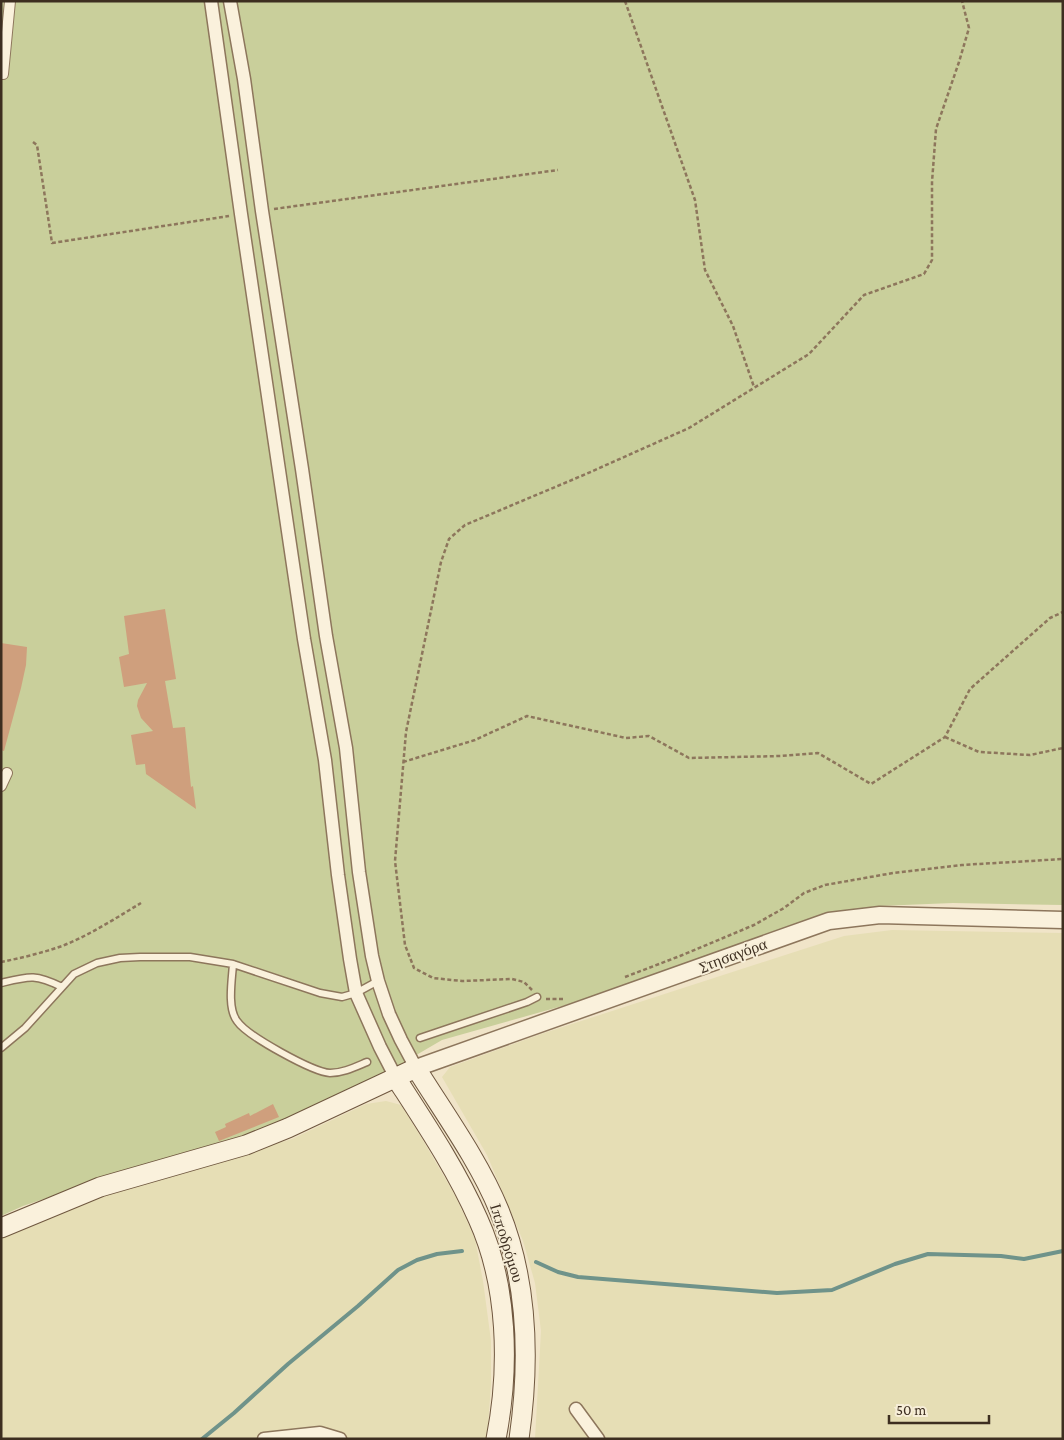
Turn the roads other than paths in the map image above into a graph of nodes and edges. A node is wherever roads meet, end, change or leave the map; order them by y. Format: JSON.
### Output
{"nodes":[{"id":1,"x":10,"y":1,"type":"edge"},
{"id":2,"x":211,"y":1,"type":"edge"},
{"id":3,"x":230,"y":1,"type":"edge"},
{"id":4,"x":1,"y":74,"type":"edge"},
{"id":5,"x":326,"y":636,"type":"junction"},
{"id":6,"x":304,"y":639,"type":"junction"},
{"id":7,"x":7,"y":772,"type":"dead end"},
{"id":8,"x":1,"y":786,"type":"edge"},
{"id":9,"x":1063,"y":920,"type":"edge"},
{"id":10,"x":233,"y":964,"type":"junction"},
{"id":11,"x":378,"y":981,"type":"junction"},
{"id":12,"x":1,"y":983,"type":"edge"},
{"id":13,"x":62,"y":987,"type":"junction"},
{"id":14,"x":356,"y":993,"type":"junction"},
{"id":15,"x":537,"y":997,"type":"road end"},
{"id":16,"x":420,"y":1038,"type":"dead end"},
{"id":17,"x":1,"y":1048,"type":"edge"},
{"id":18,"x":367,"y":1062,"type":"dead end"},
{"id":19,"x":416,"y":1068,"type":"junction"},
{"id":20,"x":396,"y":1078,"type":"junction"},
{"id":21,"x":1,"y":1228,"type":"edge"},
{"id":22,"x":576,"y":1409,"type":"dead end"},
{"id":23,"x":264,"y":1439,"type":"edge"},
{"id":24,"x":340,"y":1439,"type":"edge"},
{"id":25,"x":496,"y":1439,"type":"edge"},
{"id":26,"x":519,"y":1439,"type":"edge"},
{"id":27,"x":598,"y":1439,"type":"edge"}],
"edges":[{"from":1,"to":4,"type":"street"},
{"from":2,"to":6,"type":"street"},
{"from":3,"to":5,"type":"street"},
{"from":5,"to":6,"type":"street"},
{"from":5,"to":11,"type":"street"},
{"from":6,"to":14,"type":"street"},
{"from":7,"to":8,"type":"street"},
{"from":9,"to":19,"type":"street","name":"Στησαγόρα"},
{"from":10,"to":13,"type":"lane"},
{"from":10,"to":14,"type":"lane"},
{"from":10,"to":18,"type":"lane"},
{"from":11,"to":14,"type":"lane"},
{"from":11,"to":19,"type":"street"},
{"from":12,"to":13,"type":"lane"},
{"from":13,"to":17,"type":"lane"},
{"from":14,"to":20,"type":"street"},
{"from":15,"to":16,"type":"lane"},
{"from":19,"to":20,"type":"main road"},
{"from":19,"to":26,"type":"main road","name":"Ιπποδρόμου"},
{"from":20,"to":21,"type":"main road"},
{"from":20,"to":25,"type":"main road","name":"Ιπποδρόμου"},
{"from":22,"to":27,"type":"street"},
{"from":23,"to":24,"type":"street"}]}
